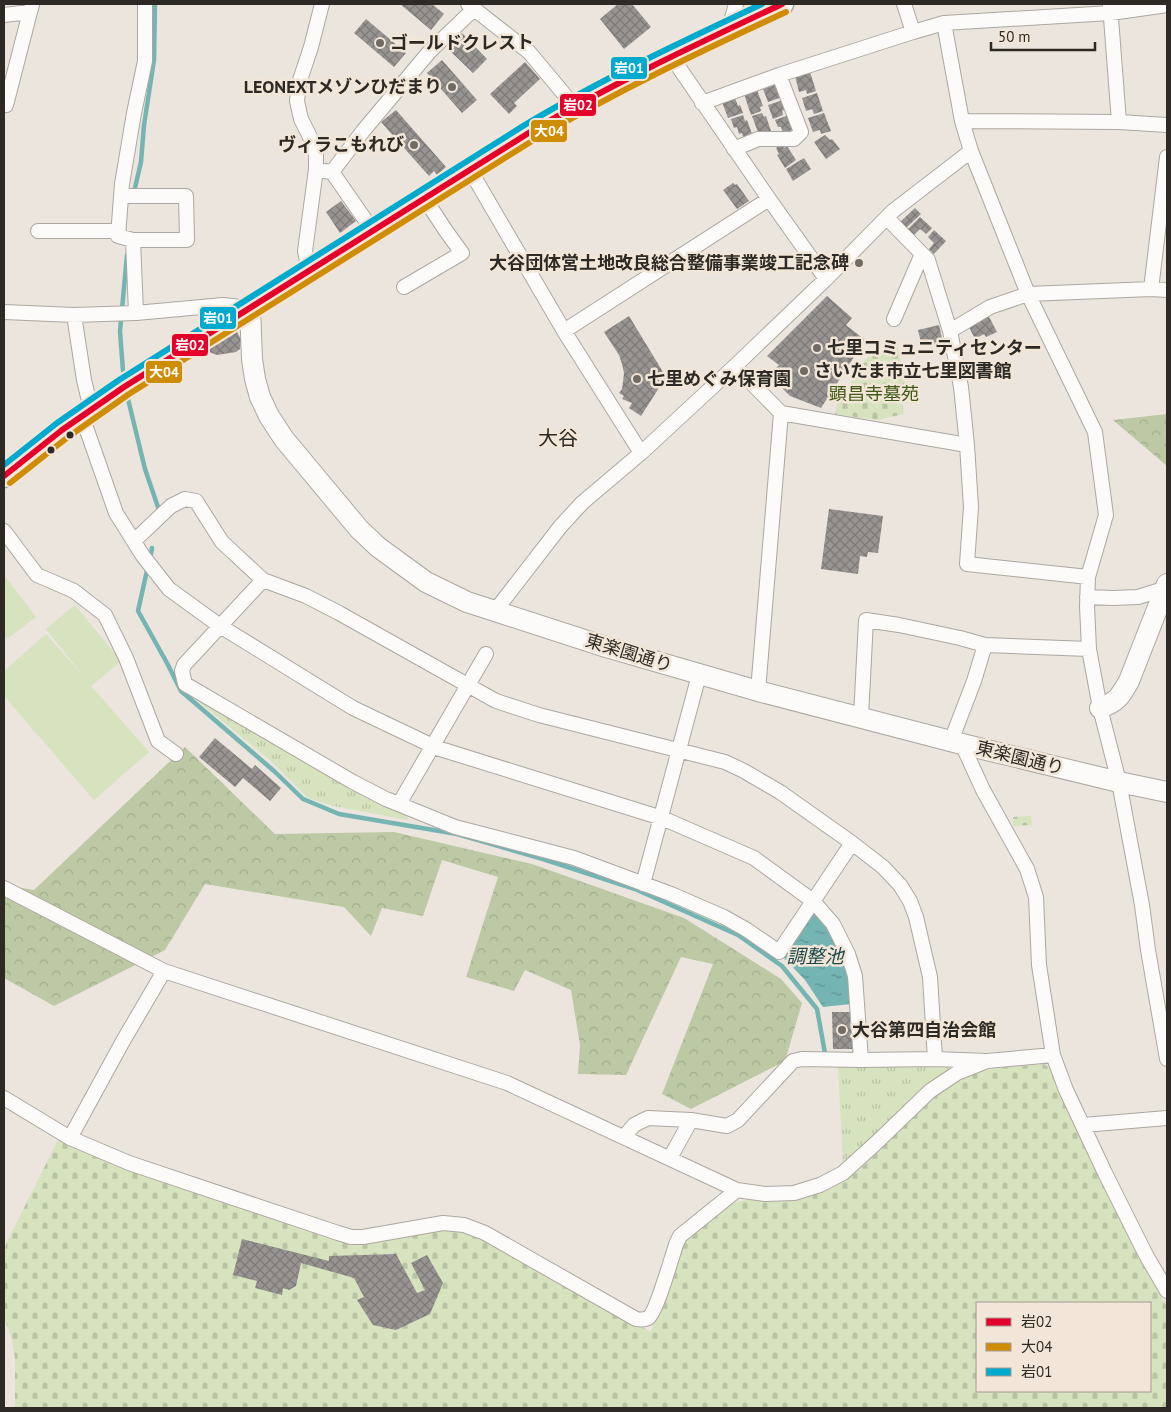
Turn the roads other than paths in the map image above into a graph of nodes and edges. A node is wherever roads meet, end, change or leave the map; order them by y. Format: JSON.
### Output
{"nodes":[{"id":1,"x":145,"y":4,"type":"edge"},
{"id":2,"x":322,"y":4,"type":"edge"},
{"id":3,"x":736,"y":4,"type":"edge"},
{"id":4,"x":782,"y":4,"type":"edge"},
{"id":5,"x":904,"y":4,"type":"edge"},
{"id":6,"x":1167,"y":4,"type":"edge"},
{"id":7,"x":471,"y":6,"type":"edge"},
{"id":8,"x":31,"y":8,"type":"edge"},
{"id":9,"x":1111,"y":8,"type":"edge"},
{"id":10,"x":4,"y":15,"type":"edge"},
{"id":11,"x":944,"y":23,"type":"junction"},
{"id":12,"x":729,"y":29,"type":"junction"},
{"id":13,"x":913,"y":32,"type":"junction"},
{"id":14,"x":671,"y":56,"type":"junction"},
{"id":15,"x":779,"y":75,"type":"junction"},
{"id":16,"x":702,"y":102,"type":"junction"},
{"id":17,"x":4,"y":105,"type":"edge"},
{"id":18,"x":574,"y":106,"type":"junction"},
{"id":19,"x":962,"y":121,"type":"junction"},
{"id":20,"x":1119,"y":122,"type":"junction"},
{"id":21,"x":1167,"y":125,"type":"edge"},
{"id":22,"x":734,"y":149,"type":"junction"},
{"id":23,"x":971,"y":151,"type":"junction"},
{"id":24,"x":1167,"y":157,"type":"edge"},
{"id":25,"x":316,"y":169,"type":"junction"},
{"id":26,"x":470,"y":170,"type":"junction"},
{"id":27,"x":332,"y":172,"type":"junction"},
{"id":28,"x":121,"y":196,"type":"junction"},
{"id":29,"x":425,"y":199,"type":"junction"},
{"id":30,"x":768,"y":199,"type":"junction"},
{"id":31,"x":887,"y":218,"type":"junction"},
{"id":32,"x":38,"y":231,"type":"dead end"},
{"id":33,"x":119,"y":231,"type":"junction"},
{"id":34,"x":373,"y":231,"type":"junction"},
{"id":35,"x":132,"y":240,"type":"junction"},
{"id":36,"x":922,"y":254,"type":"junction"},
{"id":37,"x":309,"y":270,"type":"junction"},
{"id":38,"x":826,"y":279,"type":"junction"},
{"id":39,"x":404,"y":287,"type":"dead end"},
{"id":40,"x":1151,"y":289,"type":"junction"},
{"id":41,"x":1167,"y":290,"type":"edge"},
{"id":42,"x":1028,"y":294,"type":"junction"},
{"id":43,"x":250,"y":308,"type":"junction"},
{"id":44,"x":4,"y":312,"type":"edge"},
{"id":45,"x":126,"y":313,"type":"junction"},
{"id":46,"x":74,"y":315,"type":"junction"},
{"id":47,"x":894,"y":319,"type":"dead end"},
{"id":48,"x":564,"y":331,"type":"junction"},
{"id":49,"x":950,"y":332,"type":"junction"},
{"id":50,"x":735,"y":366,"type":"junction"},
{"id":51,"x":87,"y":412,"type":"junction"},
{"id":52,"x":781,"y":413,"type":"junction"},
{"id":53,"x":967,"y":445,"type":"junction"},
{"id":54,"x":641,"y":453,"type":"junction"},
{"id":55,"x":4,"y":476,"type":"edge"},
{"id":56,"x":4,"y":532,"type":"edge"},
{"id":57,"x":134,"y":541,"type":"junction"},
{"id":58,"x":1088,"y":577,"type":"junction"},
{"id":59,"x":263,"y":580,"type":"junction"},
{"id":60,"x":1167,"y":587,"type":"edge"},
{"id":61,"x":1087,"y":598,"type":"junction"},
{"id":62,"x":495,"y":612,"type":"junction"},
{"id":63,"x":220,"y":626,"type":"junction"},
{"id":64,"x":985,"y":645,"type":"junction"},
{"id":65,"x":1090,"y":650,"type":"junction"},
{"id":66,"x":486,"y":654,"type":"dead end"},
{"id":67,"x":699,"y":675,"type":"junction"},
{"id":68,"x":468,"y":685,"type":"junction"},
{"id":69,"x":758,"y":691,"type":"junction"},
{"id":70,"x":1100,"y":708,"type":"junction"},
{"id":71,"x":861,"y":717,"type":"junction"},
{"id":72,"x":956,"y":743,"type":"junction"},
{"id":73,"x":433,"y":746,"type":"junction"},
{"id":74,"x":678,"y":751,"type":"junction"},
{"id":75,"x":176,"y":754,"type":"dead end"},
{"id":76,"x":1119,"y":782,"type":"junction"},
{"id":77,"x":1167,"y":792,"type":"edge"},
{"id":78,"x":400,"y":804,"type":"junction"},
{"id":79,"x":662,"y":818,"type":"junction"},
{"id":80,"x":852,"y":843,"type":"junction"},
{"id":81,"x":643,"y":884,"type":"junction"},
{"id":82,"x":4,"y":888,"type":"edge"},
{"id":83,"x":813,"y":901,"type":"junction"},
{"id":84,"x":164,"y":971,"type":"junction"},
{"id":85,"x":1053,"y":1055,"type":"junction"},
{"id":86,"x":1167,"y":1059,"type":"edge"},
{"id":87,"x":861,"y":1060,"type":"junction"},
{"id":88,"x":935,"y":1060,"type":"junction"},
{"id":89,"x":987,"y":1060,"type":"junction"},
{"id":90,"x":4,"y":1098,"type":"edge"},
{"id":91,"x":1167,"y":1118,"type":"edge"},
{"id":92,"x":690,"y":1120,"type":"junction"},
{"id":93,"x":1083,"y":1125,"type":"junction"},
{"id":94,"x":624,"y":1137,"type":"junction"},
{"id":95,"x":70,"y":1138,"type":"junction"},
{"id":96,"x":670,"y":1158,"type":"junction"},
{"id":97,"x":737,"y":1190,"type":"junction"},
{"id":98,"x":1167,"y":1291,"type":"edge"}],
"edges":[{"from":1,"to":28,"type":"street"},
{"from":2,"to":25,"type":"street"},
{"from":3,"to":12,"type":"street"},
{"from":4,"to":12,"type":"main road"},
{"from":5,"to":13,"type":"street"},
{"from":6,"to":9,"type":"street"},
{"from":7,"to":18,"type":"street"},
{"from":7,"to":27,"type":"street"},
{"from":8,"to":10,"type":"street"},
{"from":8,"to":17,"type":"street"},
{"from":9,"to":11,"type":"street"},
{"from":9,"to":20,"type":"street"},
{"from":11,"to":13,"type":"street"},
{"from":11,"to":19,"type":"street"},
{"from":12,"to":14,"type":"main road"},
{"from":13,"to":15,"type":"street"},
{"from":14,"to":16,"type":"street"},
{"from":14,"to":18,"type":"main road"},
{"from":15,"to":16,"type":"street"},
{"from":15,"to":22,"type":"street"},
{"from":16,"to":22,"type":"street"},
{"from":18,"to":26,"type":"main road"},
{"from":19,"to":20,"type":"street"},
{"from":19,"to":23,"type":"street"},
{"from":20,"to":21,"type":"street"},
{"from":22,"to":30,"type":"street"},
{"from":23,"to":31,"type":"street"},
{"from":23,"to":42,"type":"street"},
{"from":24,"to":40,"type":"street"},
{"from":25,"to":27,"type":"street"},
{"from":25,"to":37,"type":"street"},
{"from":26,"to":29,"type":"main road"},
{"from":26,"to":48,"type":"street"},
{"from":27,"to":34,"type":"street"},
{"from":28,"to":33,"type":"street"},
{"from":28,"to":35,"type":"street"},
{"from":29,"to":34,"type":"main road"},
{"from":29,"to":39,"type":"street"},
{"from":30,"to":38,"type":"street"},
{"from":30,"to":48,"type":"street"},
{"from":31,"to":36,"type":"street"},
{"from":31,"to":38,"type":"street"},
{"from":32,"to":33,"type":"street"},
{"from":33,"to":35,"type":"street"},
{"from":34,"to":37,"type":"main road"},
{"from":35,"to":45,"type":"street"},
{"from":36,"to":47,"type":"street"},
{"from":36,"to":49,"type":"street"},
{"from":37,"to":43,"type":"main road"},
{"from":38,"to":50,"type":"street"},
{"from":40,"to":41,"type":"street"},
{"from":40,"to":42,"type":"street"},
{"from":42,"to":49,"type":"street"},
{"from":42,"to":58,"type":"street"},
{"from":43,"to":45,"type":"street"},
{"from":43,"to":51,"type":"main road"},
{"from":43,"to":62,"type":"street","name":"東楽園通り"},
{"from":44,"to":46,"type":"street"},
{"from":45,"to":46,"type":"street"},
{"from":46,"to":51,"type":"street"},
{"from":48,"to":54,"type":"street"},
{"from":49,"to":53,"type":"street"},
{"from":50,"to":52,"type":"street"},
{"from":50,"to":54,"type":"street"},
{"from":51,"to":55,"type":"main road"},
{"from":51,"to":57,"type":"street"},
{"from":52,"to":53,"type":"street"},
{"from":52,"to":69,"type":"street"},
{"from":53,"to":58,"type":"street"},
{"from":54,"to":62,"type":"street"},
{"from":56,"to":75,"type":"street"},
{"from":57,"to":59,"type":"street"},
{"from":57,"to":63,"type":"street"},
{"from":58,"to":61,"type":"street"},
{"from":59,"to":63,"type":"street"},
{"from":59,"to":68,"type":"street"},
{"from":60,"to":61,"type":"street"},
{"from":60,"to":70,"type":"street"},
{"from":61,"to":65,"type":"street"},
{"from":62,"to":67,"type":"street","name":"東楽園通り"},
{"from":63,"to":73,"type":"street"},
{"from":63,"to":78,"type":"street"},
{"from":64,"to":65,"type":"street"},
{"from":64,"to":71,"type":"street"},
{"from":64,"to":72,"type":"street"},
{"from":65,"to":70,"type":"street"},
{"from":66,"to":68,"type":"street"},
{"from":67,"to":69,"type":"street","name":"東楽園通り"},
{"from":67,"to":74,"type":"street"},
{"from":68,"to":73,"type":"street"},
{"from":68,"to":74,"type":"street"},
{"from":69,"to":71,"type":"street","name":"東楽園通り"},
{"from":70,"to":76,"type":"street"},
{"from":71,"to":72,"type":"street","name":"東楽園通り"},
{"from":72,"to":76,"type":"street","name":"東楽園通り"},
{"from":72,"to":85,"type":"street"},
{"from":73,"to":78,"type":"street"},
{"from":73,"to":79,"type":"street"},
{"from":74,"to":79,"type":"street"},
{"from":74,"to":80,"type":"street"},
{"from":76,"to":77,"type":"street","name":"東楽園通り"},
{"from":76,"to":86,"type":"street"},
{"from":78,"to":81,"type":"street"},
{"from":79,"to":81,"type":"street"},
{"from":79,"to":83,"type":"street"},
{"from":80,"to":83,"type":"street"},
{"from":80,"to":88,"type":"street"},
{"from":81,"to":83,"type":"street"},
{"from":82,"to":84,"type":"street"},
{"from":83,"to":87,"type":"street"},
{"from":84,"to":94,"type":"street"},
{"from":84,"to":95,"type":"street"},
{"from":85,"to":89,"type":"street"},
{"from":85,"to":93,"type":"street"},
{"from":87,"to":88,"type":"street"},
{"from":87,"to":92,"type":"street"},
{"from":88,"to":89,"type":"street"},
{"from":89,"to":97,"type":"street"},
{"from":90,"to":95,"type":"street"},
{"from":91,"to":93,"type":"street"},
{"from":92,"to":94,"type":"street"},
{"from":92,"to":96,"type":"street"},
{"from":93,"to":98,"type":"street"},
{"from":94,"to":96,"type":"street"},
{"from":95,"to":97,"type":"street"},
{"from":96,"to":97,"type":"street"}]}
